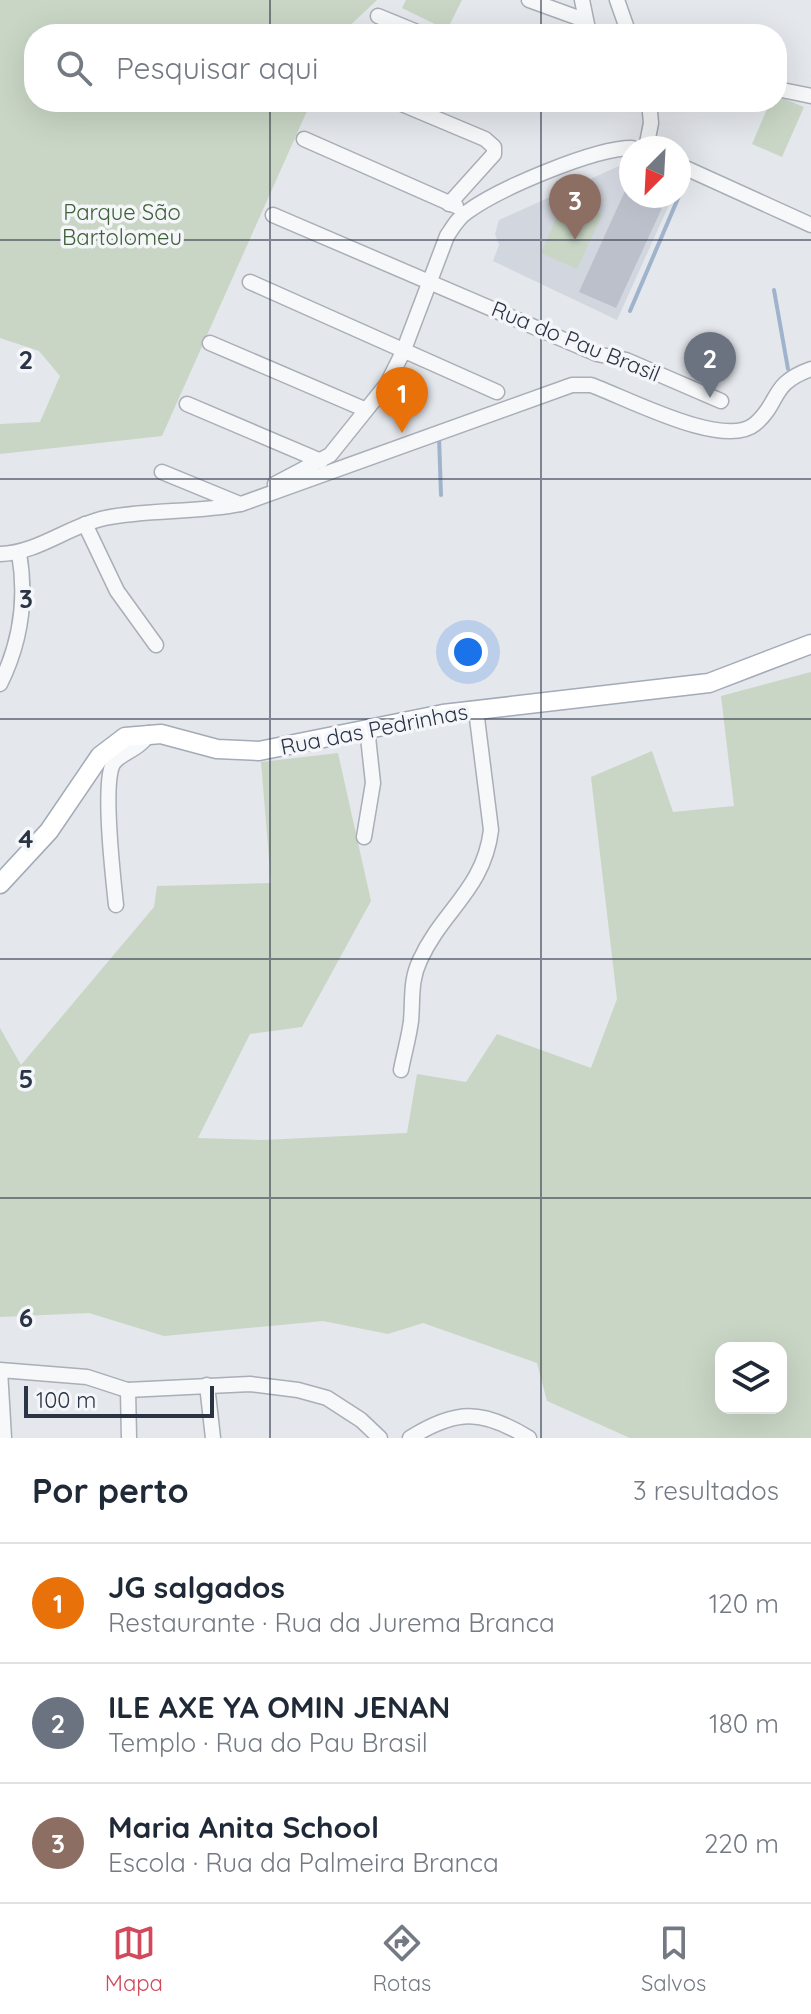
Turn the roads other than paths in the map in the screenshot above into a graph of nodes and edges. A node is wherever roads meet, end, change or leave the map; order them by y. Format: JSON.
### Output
{"nodes":[{"id":1,"x":529,"y":0,"type":"edge"},
{"id":2,"x":582,"y":0,"type":"edge"},
{"id":3,"x":617,"y":0,"type":"edge"},
{"id":4,"x":378,"y":16,"type":"dead end"},
{"id":5,"x":398,"y":24,"type":"edge"},
{"id":6,"x":581,"y":24,"type":"edge"},
{"id":7,"x":586,"y":24,"type":"edge"},
{"id":8,"x":625,"y":24,"type":"edge"},
{"id":9,"x":787,"y":91,"type":"edge"},
{"id":10,"x":811,"y":96,"type":"edge"},
{"id":11,"x":421,"y":112,"type":"edge"},
{"id":12,"x":650,"y":112,"type":"edge"},
{"id":13,"x":648,"y":136,"type":"edge"},
{"id":14,"x":304,"y":139,"type":"dead end"},
{"id":15,"x":619,"y":148,"type":"edge"},
{"id":16,"x":691,"y":170,"type":"edge"},
{"id":17,"x":449,"y":204,"type":"junction"},
{"id":18,"x":468,"y":211,"type":"junction"},
{"id":19,"x":273,"y":215,"type":"dead end"},
{"id":20,"x":811,"y":225,"type":"edge"},
{"id":21,"x":430,"y":280,"type":"junction"},
{"id":22,"x":250,"y":282,"type":"dead end"},
{"id":23,"x":210,"y":343,"type":"dead end"},
{"id":24,"x":403,"y":352,"type":"junction"},
{"id":25,"x":811,"y":369,"type":"edge"},
{"id":26,"x":497,"y":392,"type":"dead end"},
{"id":27,"x":721,"y":401,"type":"dead end"},
{"id":28,"x":187,"y":404,"type":"dead end"},
{"id":29,"x":364,"y":409,"type":"junction"},
{"id":30,"x":321,"y":461,"type":"junction"},
{"id":31,"x":162,"y":472,"type":"dead end"},
{"id":32,"x":260,"y":497,"type":"junction"},
{"id":33,"x":241,"y":504,"type":"junction"},
{"id":34,"x":85,"y":524,"type":"junction"},
{"id":35,"x":19,"y":553,"type":"junction"},
{"id":36,"x":0,"y":554,"type":"edge"},
{"id":37,"x":811,"y":644,"type":"edge"},
{"id":38,"x":156,"y":645,"type":"dead end"},
{"id":39,"x":0,"y":684,"type":"edge"},
{"id":40,"x":476,"y":710,"type":"junction"},
{"id":41,"x":367,"y":728,"type":"junction"},
{"id":42,"x":149,"y":733,"type":"junction"},
{"id":43,"x":364,"y":837,"type":"dead end"},
{"id":44,"x":0,"y":884,"type":"edge"},
{"id":45,"x":116,"y":905,"type":"dead end"},
{"id":46,"x":401,"y":1070,"type":"dead end"},
{"id":47,"x":0,"y":1370,"type":"edge"},
{"id":48,"x":207,"y":1385,"type":"junction"},
{"id":49,"x":128,"y":1390,"type":"junction"},
{"id":50,"x":499,"y":1422,"type":"junction"},
{"id":51,"x":4,"y":1438,"type":"edge"},
{"id":52,"x":129,"y":1438,"type":"edge"},
{"id":53,"x":213,"y":1438,"type":"edge"},
{"id":54,"x":380,"y":1438,"type":"edge"},
{"id":55,"x":410,"y":1438,"type":"edge"},
{"id":56,"x":492,"y":1438,"type":"edge"},
{"id":57,"x":529,"y":1438,"type":"edge"}],
"edges":[{"from":1,"to":6,"type":"street"},
{"from":2,"to":7,"type":"street"},
{"from":3,"to":8,"type":"street"},
{"from":4,"to":5,"type":"street"},
{"from":9,"to":10,"type":"street"},
{"from":11,"to":17,"type":"street"},
{"from":12,"to":13,"type":"street"},
{"from":14,"to":17,"type":"street"},
{"from":15,"to":18,"type":"street"},
{"from":16,"to":20,"type":"street"},
{"from":17,"to":18,"type":"street"},
{"from":18,"to":21,"type":"street"},
{"from":19,"to":21,"type":"street","name":"Rua do Pau Brasil"},
{"from":21,"to":24,"type":"street"},
{"from":21,"to":27,"type":"street","name":"Rua do Pau Brasil"},
{"from":22,"to":24,"type":"street"},
{"from":23,"to":29,"type":"street"},
{"from":24,"to":26,"type":"street"},
{"from":24,"to":29,"type":"street"},
{"from":25,"to":32,"type":"street"},
{"from":28,"to":30,"type":"street"},
{"from":29,"to":30,"type":"street"},
{"from":30,"to":32,"type":"street"},
{"from":31,"to":33,"type":"street"},
{"from":32,"to":33,"type":"street"},
{"from":33,"to":34,"type":"street"},
{"from":34,"to":35,"type":"street"},
{"from":34,"to":38,"type":"street"},
{"from":35,"to":36,"type":"street"},
{"from":35,"to":39,"type":"street"},
{"from":37,"to":40,"type":"main road","name":"Rua das Pedrinhas"},
{"from":40,"to":41,"type":"main road","name":"Rua das Pedrinhas"},
{"from":40,"to":46,"type":"street"},
{"from":41,"to":42,"type":"main road","name":"Rua das Pedrinhas"},
{"from":41,"to":43,"type":"street"},
{"from":42,"to":44,"type":"main road","name":"Rua das Pedrinhas"},
{"from":42,"to":45,"type":"street"},
{"from":47,"to":49,"type":"street"},
{"from":47,"to":51,"type":"street"},
{"from":48,"to":49,"type":"street"},
{"from":48,"to":53,"type":"street"},
{"from":48,"to":54,"type":"street"},
{"from":49,"to":52,"type":"street"},
{"from":50,"to":55,"type":"street"},
{"from":50,"to":56,"type":"street"},
{"from":50,"to":57,"type":"street"}]}
